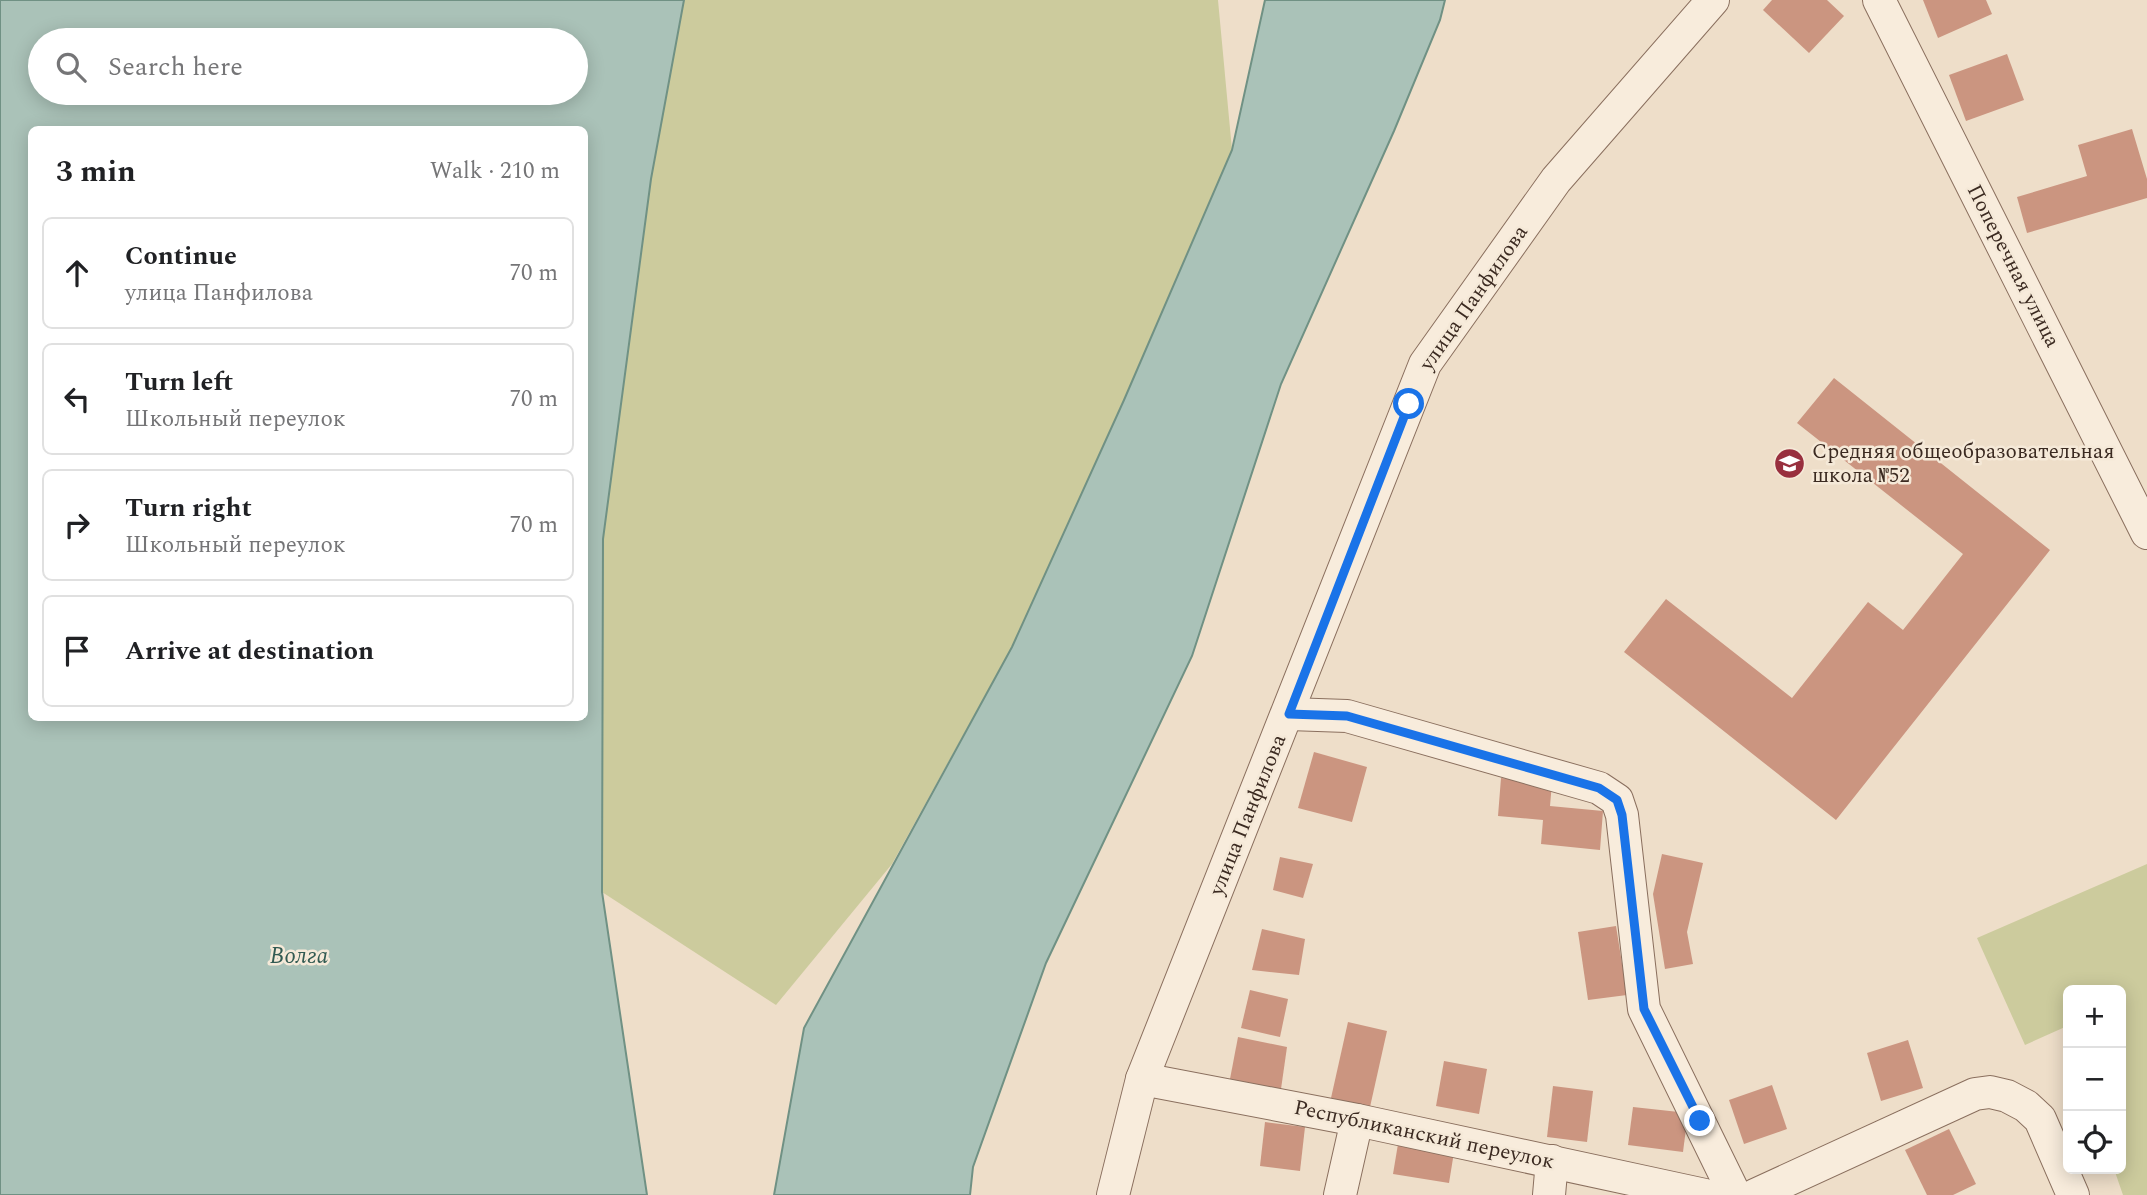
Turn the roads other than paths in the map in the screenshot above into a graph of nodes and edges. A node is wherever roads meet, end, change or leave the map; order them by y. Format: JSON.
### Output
{"nodes":[{"id":1,"x":1713,"y":0,"type":"edge"},
{"id":2,"x":1879,"y":0,"type":"edge"},
{"id":3,"x":2147,"y":533,"type":"edge"},
{"id":4,"x":1289,"y":714,"type":"junction"},
{"id":5,"x":1142,"y":1079,"type":"junction"},
{"id":6,"x":1357,"y":1121,"type":"junction"},
{"id":7,"x":1552,"y":1161,"type":"junction"},
{"id":8,"x":1113,"y":1195,"type":"edge"},
{"id":9,"x":1340,"y":1195,"type":"edge"},
{"id":10,"x":1549,"y":1195,"type":"edge"},
{"id":11,"x":1705,"y":1195,"type":"edge"},
{"id":12,"x":1735,"y":1195,"type":"edge"},
{"id":13,"x":1755,"y":1195,"type":"edge"},
{"id":14,"x":2073,"y":1195,"type":"edge"}],
"edges":[{"from":1,"to":4,"type":"street","name":"улица Панфилова"},
{"from":2,"to":3,"type":"street","name":"Поперечная улица"},
{"from":4,"to":5,"type":"street","name":"улица Панфилова"},
{"from":4,"to":12,"type":"street"},
{"from":5,"to":6,"type":"street","name":"Республиканский переулок"},
{"from":5,"to":8,"type":"street","name":"улица Панфилова"},
{"from":6,"to":7,"type":"street","name":"Республиканский переулок"},
{"from":6,"to":9,"type":"street"},
{"from":7,"to":10,"type":"street"},
{"from":7,"to":11,"type":"street","name":"Республиканский переулок"},
{"from":13,"to":14,"type":"street"}]}
